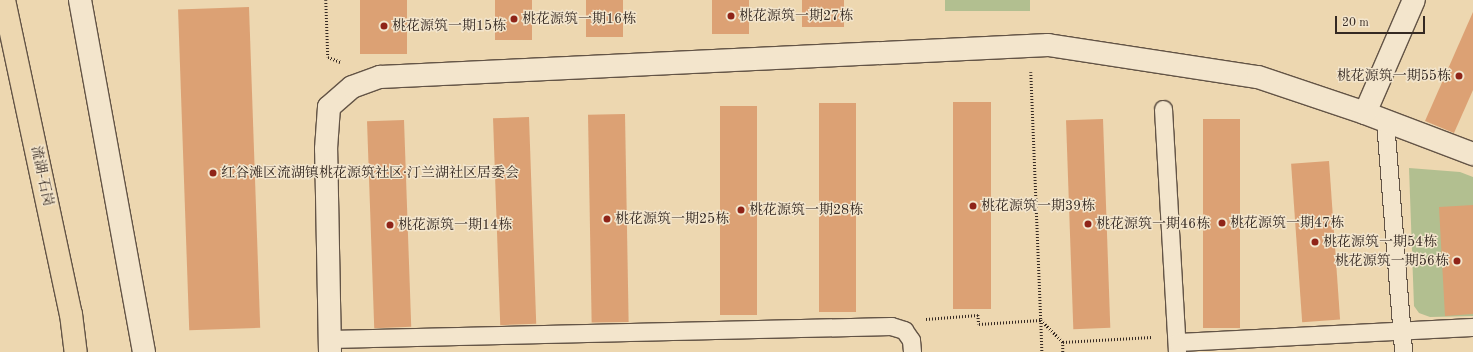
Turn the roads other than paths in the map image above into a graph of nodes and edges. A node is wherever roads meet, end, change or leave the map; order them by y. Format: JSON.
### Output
{"nodes":[{"id":1,"x":4,"y":0,"type":"edge"},
{"id":2,"x":80,"y":0,"type":"edge"},
{"id":3,"x":1414,"y":0,"type":"edge"},
{"id":4,"x":1163,"y":109,"type":"dead end"},
{"id":5,"x":1365,"y":113,"type":"junction"},
{"id":6,"x":1386,"y":121,"type":"junction"},
{"id":7,"x":1473,"y":154,"type":"edge"},
{"id":8,"x":1473,"y":327,"type":"edge"},
{"id":9,"x":1401,"y":330,"type":"junction"},
{"id":10,"x":330,"y":346,"type":"edge"},
{"id":11,"x":1177,"y":347,"type":"edge"},
{"id":12,"x":76,"y":352,"type":"edge"},
{"id":13,"x":144,"y":352,"type":"edge"},
{"id":14,"x":912,"y":352,"type":"edge"},
{"id":15,"x":1403,"y":352,"type":"edge"}],
"edges":[{"from":1,"to":12,"type":"main road","name":"流湖-石岗"},
{"from":2,"to":13,"type":"street"},
{"from":3,"to":5,"type":"street"},
{"from":4,"to":11,"type":"lane"},
{"from":5,"to":6,"type":"street"},
{"from":5,"to":10,"type":"street"},
{"from":6,"to":7,"type":"street"},
{"from":6,"to":9,"type":"lane"},
{"from":8,"to":9,"type":"lane"},
{"from":9,"to":11,"type":"lane"},
{"from":9,"to":15,"type":"lane"},
{"from":10,"to":14,"type":"lane"}]}
